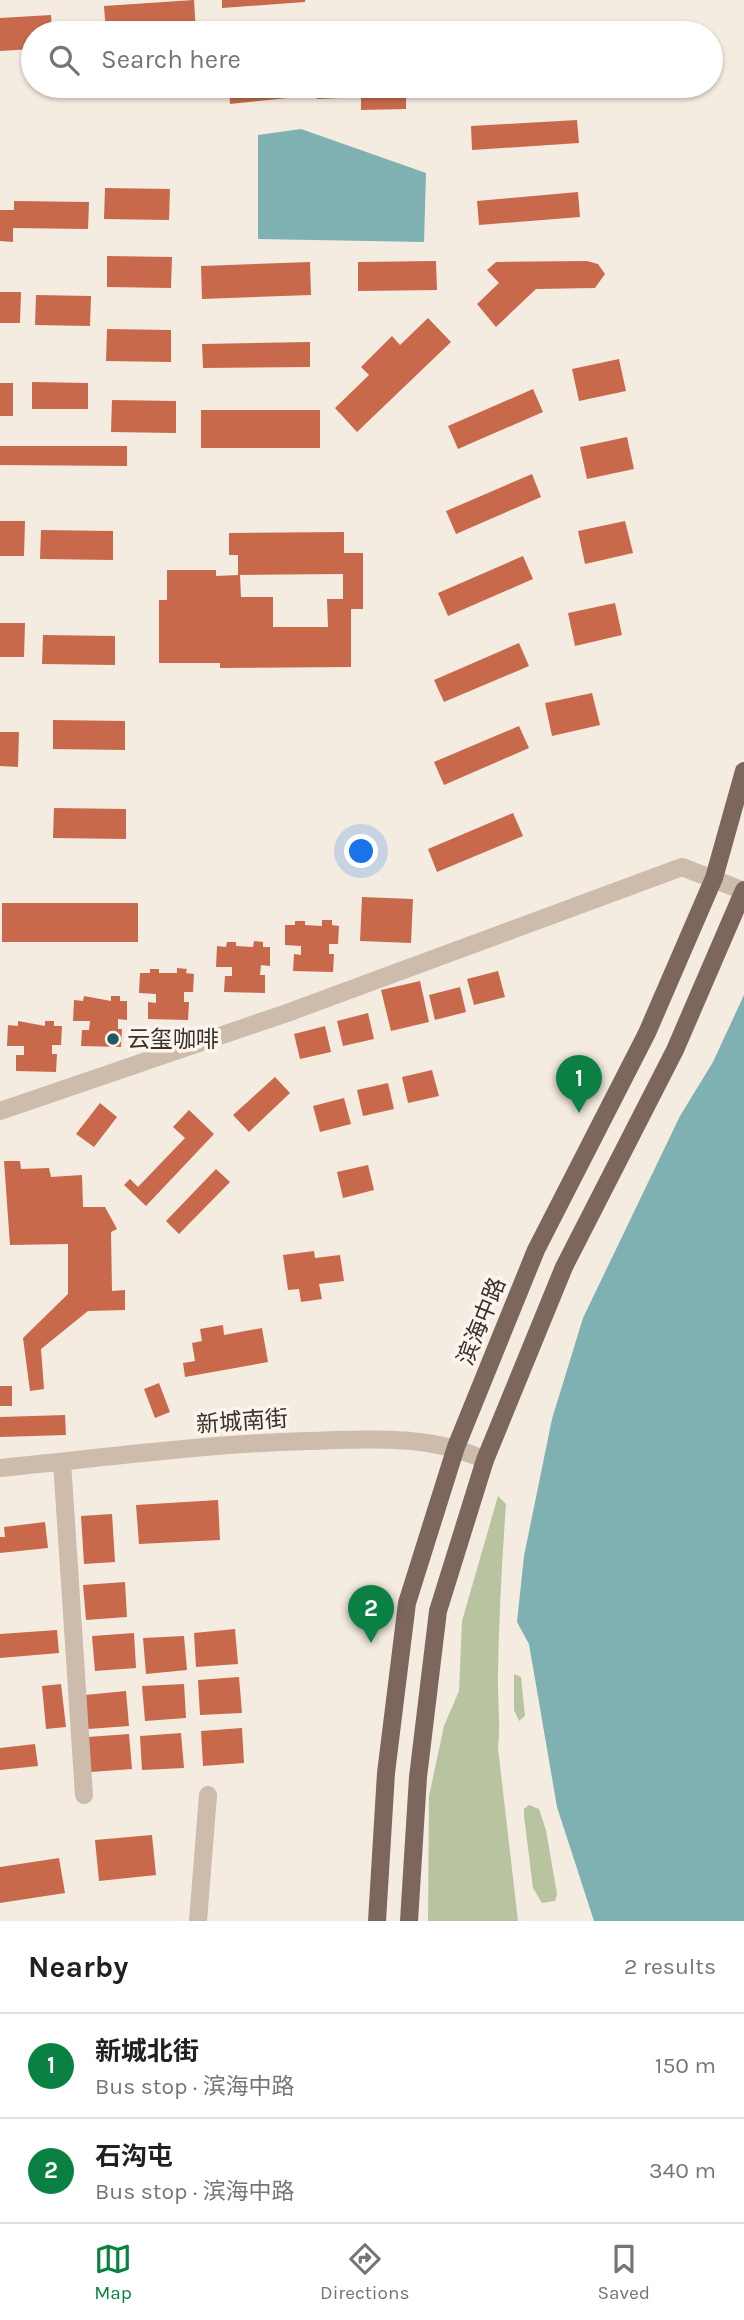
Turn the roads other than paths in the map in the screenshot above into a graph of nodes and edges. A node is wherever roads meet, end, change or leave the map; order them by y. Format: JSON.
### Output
{"nodes":[{"id":1,"x":744,"y":771,"type":"edge"},
{"id":2,"x":714,"y":878,"type":"junction"},
{"id":3,"x":744,"y":890,"type":"edge"},
{"id":4,"x":0,"y":1111,"type":"edge"},
{"id":5,"x":456,"y":1447,"type":"junction"},
{"id":6,"x":485,"y":1460,"type":"junction"},
{"id":7,"x":62,"y":1462,"type":"junction"},
{"id":8,"x":0,"y":1468,"type":"edge"},
{"id":9,"x":84,"y":1795,"type":"dead end"},
{"id":10,"x":208,"y":1795,"type":"dead end"},
{"id":11,"x":198,"y":1921,"type":"edge"},
{"id":12,"x":377,"y":1921,"type":"edge"},
{"id":13,"x":409,"y":1921,"type":"edge"}],
"edges":[{"from":1,"to":2,"type":"main road","name":"滨海中路"},
{"from":2,"to":3,"type":"street"},
{"from":2,"to":4,"type":"street"},
{"from":2,"to":5,"type":"main road","name":"滨海中路"},
{"from":3,"to":6,"type":"main road"},
{"from":5,"to":6,"type":"street","name":"新城南街"},
{"from":5,"to":7,"type":"street","name":"新城南街"},
{"from":5,"to":12,"type":"main road","name":"滨海中路"},
{"from":6,"to":13,"type":"main road"},
{"from":7,"to":8,"type":"street","name":"新城南街"},
{"from":7,"to":9,"type":"street"},
{"from":10,"to":11,"type":"street"}]}
